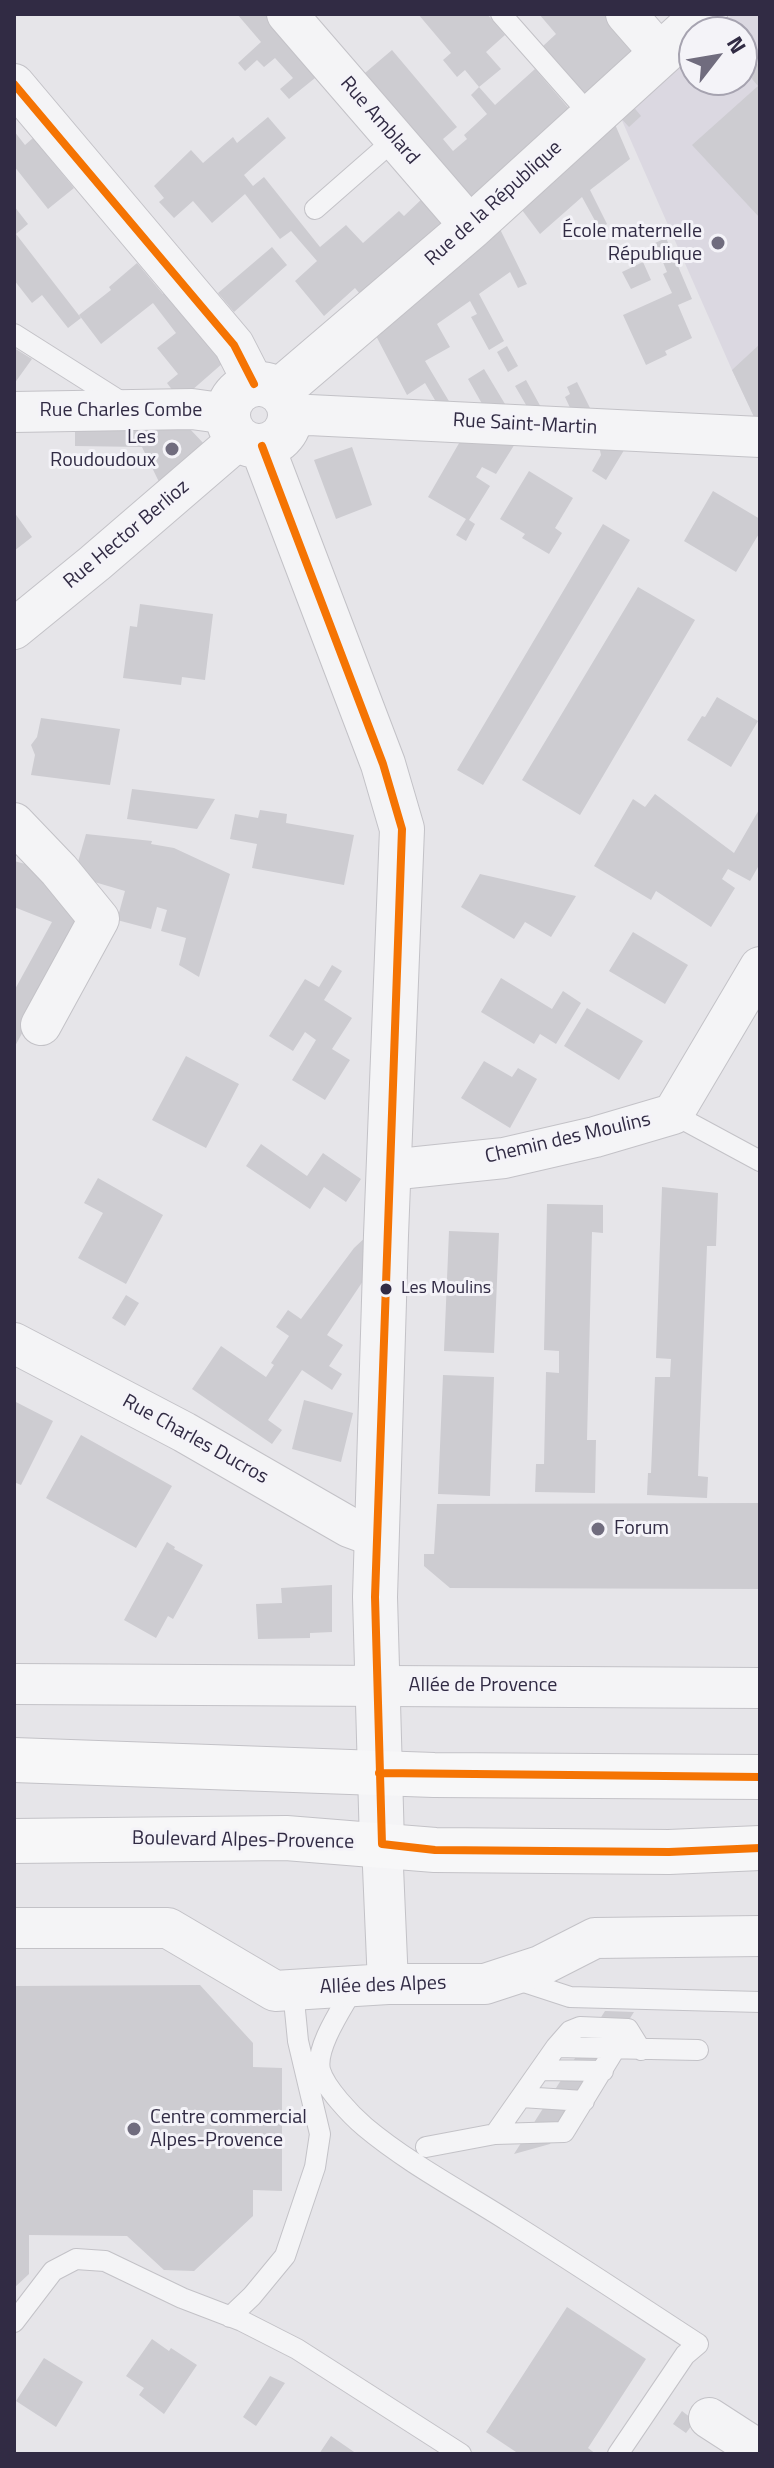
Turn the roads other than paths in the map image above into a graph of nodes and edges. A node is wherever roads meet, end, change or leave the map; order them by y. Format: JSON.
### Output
{"nodes":[{"id":1,"x":287,"y":14,"type":"edge"},
{"id":2,"x":501,"y":14,"type":"edge"},
{"id":3,"x":626,"y":14,"type":"edge"},
{"id":4,"x":705,"y":14,"type":"edge"},
{"id":5,"x":661,"y":54,"type":"junction"},
{"id":6,"x":14,"y":84,"type":"edge"},
{"id":7,"x":591,"y":116,"type":"junction"},
{"id":8,"x":395,"y":139,"type":"junction"},
{"id":9,"x":315,"y":209,"type":"dead end"},
{"id":10,"x":471,"y":227,"type":"junction"},
{"id":11,"x":14,"y":334,"type":"edge"},
{"id":12,"x":133,"y":410,"type":"junction"},
{"id":13,"x":14,"y":412,"type":"edge"},
{"id":14,"x":259,"y":416,"type":"junction"},
{"id":15,"x":760,"y":437,"type":"edge"},
{"id":16,"x":14,"y":629,"type":"edge"},
{"id":17,"x":14,"y":823,"type":"edge"},
{"id":18,"x":760,"y":967,"type":"edge"},
{"id":19,"x":41,"y":1025,"type":"dead end"},
{"id":20,"x":673,"y":1114,"type":"junction"},
{"id":21,"x":760,"y":1161,"type":"edge"},
{"id":22,"x":389,"y":1170,"type":"junction"},
{"id":23,"x":14,"y":1343,"type":"edge"},
{"id":24,"x":376,"y":1537,"type":"junction"},
{"id":25,"x":14,"y":1684,"type":"edge"},
{"id":26,"x":376,"y":1686,"type":"junction"},
{"id":27,"x":760,"y":1688,"type":"edge"},
{"id":28,"x":14,"y":1760,"type":"edge"},
{"id":29,"x":379,"y":1773,"type":"junction"},
{"id":30,"x":760,"y":1777,"type":"edge"},
{"id":31,"x":14,"y":1841,"type":"edge"},
{"id":32,"x":382,"y":1844,"type":"junction"},
{"id":33,"x":760,"y":1848,"type":"edge"},
{"id":34,"x":14,"y":1928,"type":"edge"},
{"id":35,"x":760,"y":1936,"type":"edge"},
{"id":36,"x":508,"y":1977,"type":"junction"},
{"id":37,"x":371,"y":1985,"type":"junction"},
{"id":38,"x":293,"y":1990,"type":"junction"},
{"id":39,"x":760,"y":2002,"type":"edge"},
{"id":40,"x":556,"y":2047,"type":"junction"},
{"id":41,"x":615,"y":2049,"type":"junction"},
{"id":42,"x":641,"y":2050,"type":"junction"},
{"id":43,"x":698,"y":2050,"type":"dead end"},
{"id":44,"x":540,"y":2070,"type":"junction"},
{"id":45,"x":603,"y":2071,"type":"junction"},
{"id":46,"x":521,"y":2097,"type":"junction"},
{"id":47,"x":584,"y":2101,"type":"junction"},
{"id":48,"x":495,"y":2134,"type":"junction"},
{"id":49,"x":424,"y":2157,"type":"junction"},
{"id":50,"x":230,"y":2317,"type":"junction"},
{"id":51,"x":14,"y":2322,"type":"edge"},
{"id":52,"x":709,"y":2418,"type":"dead end"},
{"id":53,"x":760,"y":2451,"type":"edge"},
{"id":54,"x":461,"y":2454,"type":"edge"},
{"id":55,"x":618,"y":2454,"type":"edge"}],
"edges":[{"from":1,"to":8,"type":"street","name":"Rue Amblard"},
{"from":2,"to":7,"type":"lane"},
{"from":3,"to":5,"type":"street"},
{"from":4,"to":5,"type":"street","name":"Rue de la République"},
{"from":5,"to":7,"type":"street","name":"Rue de la République"},
{"from":6,"to":14,"type":"street"},
{"from":7,"to":10,"type":"street","name":"Rue de la République"},
{"from":8,"to":9,"type":"lane"},
{"from":8,"to":10,"type":"street","name":"Rue Amblard"},
{"from":10,"to":14,"type":"street","name":"Rue de la République"},
{"from":11,"to":12,"type":"lane"},
{"from":12,"to":13,"type":"street","name":"Rue Charles Combe"},
{"from":12,"to":14,"type":"street","name":"Rue Charles Combe"},
{"from":14,"to":15,"type":"street","name":"Rue Saint-Martin"},
{"from":14,"to":16,"type":"street","name":"Rue Hector Berlioz"},
{"from":14,"to":22,"type":"street"},
{"from":17,"to":19,"type":"street"},
{"from":18,"to":20,"type":"street","name":"Chemin des Moulins"},
{"from":20,"to":21,"type":"lane"},
{"from":20,"to":22,"type":"street","name":"Chemin des Moulins"},
{"from":22,"to":24,"type":"street"},
{"from":23,"to":24,"type":"street","name":"Rue Charles Ducros"},
{"from":24,"to":26,"type":"street"},
{"from":25,"to":26,"type":"street","name":"Allée de Provence"},
{"from":26,"to":27,"type":"street","name":"Allée de Provence"},
{"from":26,"to":29,"type":"street"},
{"from":28,"to":29,"type":"main road"},
{"from":29,"to":30,"type":"main road"},
{"from":29,"to":32,"type":"street"},
{"from":31,"to":32,"type":"main road","name":"Boulevard Alpes-Provence"},
{"from":32,"to":33,"type":"main road","name":"Boulevard Alpes-Provence"},
{"from":32,"to":37,"type":"street"},
{"from":34,"to":38,"type":"street","name":"Allée des Alpes"},
{"from":35,"to":36,"type":"street","name":"Allée des Alpes"},
{"from":36,"to":37,"type":"street","name":"Allée des Alpes"},
{"from":36,"to":39,"type":"lane"},
{"from":37,"to":38,"type":"street","name":"Allée des Alpes"},
{"from":37,"to":49,"type":"lane"},
{"from":38,"to":50,"type":"lane"},
{"from":40,"to":41,"type":"lane"},
{"from":40,"to":42,"type":"lane"},
{"from":40,"to":44,"type":"lane"},
{"from":41,"to":42,"type":"lane"},
{"from":41,"to":45,"type":"lane"},
{"from":42,"to":43,"type":"lane"},
{"from":44,"to":45,"type":"lane"},
{"from":44,"to":46,"type":"lane"},
{"from":45,"to":47,"type":"lane"},
{"from":46,"to":47,"type":"lane"},
{"from":46,"to":48,"type":"lane"},
{"from":47,"to":48,"type":"lane"},
{"from":48,"to":49,"type":"lane"},
{"from":49,"to":55,"type":"lane"},
{"from":50,"to":51,"type":"lane"},
{"from":50,"to":54,"type":"lane"},
{"from":52,"to":53,"type":"street"}]}
